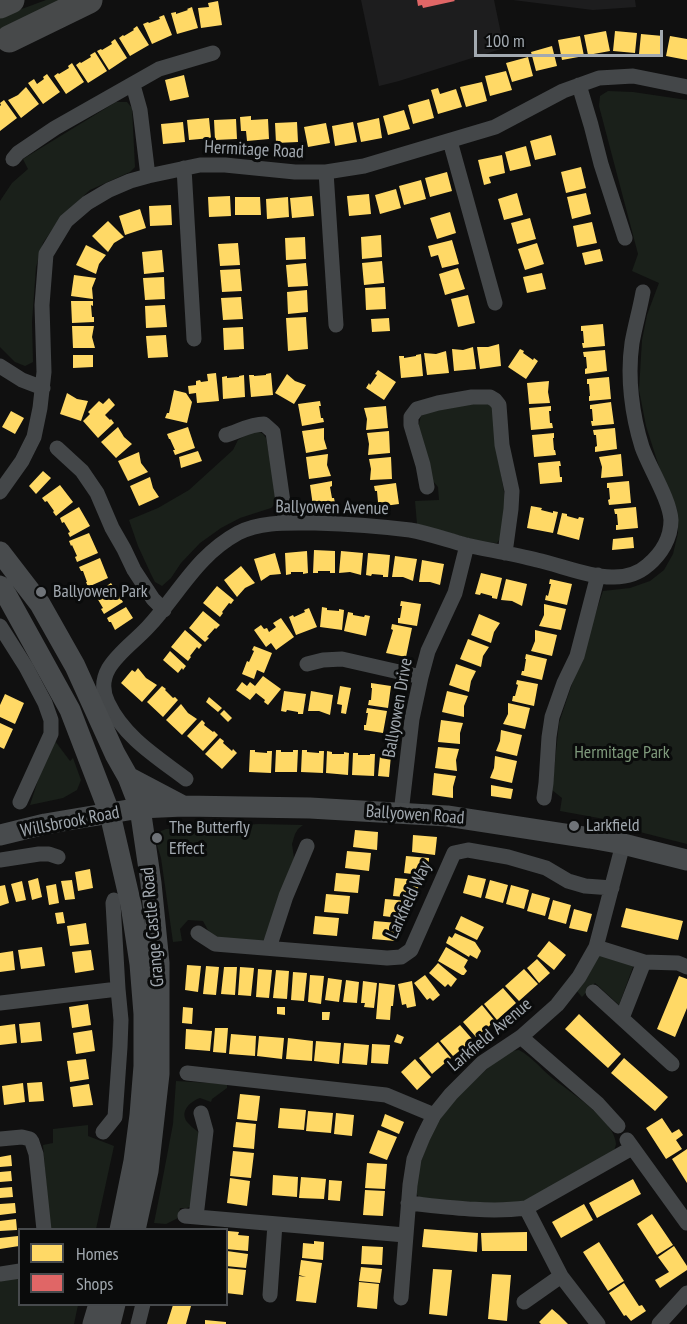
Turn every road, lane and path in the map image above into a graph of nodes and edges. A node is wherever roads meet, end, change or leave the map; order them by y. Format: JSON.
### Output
{"nodes":[{"id":1,"x":11,"y":0,"type":"edge"},
{"id":2,"x":73,"y":0,"type":"edge"},
{"id":3,"x":89,"y":0,"type":"edge"},
{"id":4,"x":0,"y":5,"type":"edge"},
{"id":5,"x":4,"y":42,"type":"edge"},
{"id":6,"x":213,"y":53,"type":"dead end"},
{"id":7,"x":133,"y":85,"type":"junction"},
{"id":8,"x":579,"y":85,"type":"junction"},
{"id":9,"x":687,"y":87,"type":"edge"},
{"id":10,"x":450,"y":141,"type":"junction"},
{"id":11,"x":13,"y":159,"type":"dead end"},
{"id":12,"x":184,"y":168,"type":"junction"},
{"id":13,"x":326,"y":172,"type":"junction"},
{"id":14,"x":148,"y":176,"type":"junction"},
{"id":15,"x":625,"y":238,"type":"dead end"},
{"id":16,"x":643,"y":292,"type":"dead end"},
{"id":17,"x":495,"y":303,"type":"dead end"},
{"id":18,"x":336,"y":325,"type":"dead end"},
{"id":19,"x":194,"y":339,"type":"dead end"},
{"id":20,"x":0,"y":366,"type":"edge"},
{"id":21,"x":43,"y":388,"type":"junction"},
{"id":22,"x":226,"y":435,"type":"dead end"},
{"id":23,"x":57,"y":448,"type":"dead end"},
{"id":24,"x":427,"y":488,"type":"dead end"},
{"id":25,"x":0,"y":492,"type":"edge"},
{"id":26,"x":286,"y":523,"type":"junction"},
{"id":27,"x":467,"y":545,"type":"junction"},
{"id":28,"x":0,"y":552,"type":"edge"},
{"id":29,"x":505,"y":553,"type":"junction"},
{"id":30,"x":598,"y":575,"type":"junction"},
{"id":31,"x":0,"y":586,"type":"edge"},
{"id":32,"x":164,"y":610,"type":"junction"},
{"id":33,"x":0,"y":626,"type":"edge"},
{"id":34,"x":308,"y":664,"type":"dead end"},
{"id":35,"x":421,"y":677,"type":"junction"},
{"id":36,"x":128,"y":777,"type":"junction"},
{"id":37,"x":186,"y":779,"type":"dead end"},
{"id":38,"x":103,"y":794,"type":"junction"},
{"id":39,"x":544,"y":798,"type":"dead end"},
{"id":40,"x":20,"y":802,"type":"dead end"},
{"id":41,"x":183,"y":806,"type":"junction"},
{"id":42,"x":140,"y":808,"type":"junction"},
{"id":43,"x":401,"y":813,"type":"junction"},
{"id":44,"x":110,"y":814,"type":"junction"},
{"id":45,"x":0,"y":826,"type":"edge"},
{"id":46,"x":0,"y":835,"type":"edge"},
{"id":47,"x":623,"y":844,"type":"junction"},
{"id":48,"x":307,"y":846,"type":"dead end"},
{"id":49,"x":58,"y":857,"type":"dead end"},
{"id":50,"x":0,"y":860,"type":"edge"},
{"id":51,"x":687,"y":860,"type":"edge"},
{"id":52,"x":612,"y":888,"type":"junction"},
{"id":53,"x":114,"y":900,"type":"dead end"},
{"id":54,"x":198,"y":933,"type":"dead end"},
{"id":55,"x":596,"y":946,"type":"junction"},
{"id":56,"x":269,"y":948,"type":"junction"},
{"id":57,"x":644,"y":962,"type":"junction"},
{"id":58,"x":687,"y":967,"type":"edge"},
{"id":59,"x":118,"y":989,"type":"junction"},
{"id":60,"x":593,"y":993,"type":"dead end"},
{"id":61,"x":0,"y":1003,"type":"edge"},
{"id":62,"x":622,"y":1018,"type":"junction"},
{"id":63,"x":521,"y":1036,"type":"junction"},
{"id":64,"x":672,"y":1064,"type":"dead end"},
{"id":65,"x":187,"y":1072,"type":"dead end"},
{"id":66,"x":201,"y":1113,"type":"dead end"},
{"id":67,"x":434,"y":1115,"type":"junction"},
{"id":68,"x":618,"y":1126,"type":"dead end"},
{"id":69,"x":104,"y":1132,"type":"dead end"},
{"id":70,"x":0,"y":1139,"type":"edge"},
{"id":71,"x":408,"y":1203,"type":"junction"},
{"id":72,"x":526,"y":1208,"type":"junction"},
{"id":73,"x":687,"y":1223,"type":"edge"},
{"id":74,"x":275,"y":1224,"type":"junction"},
{"id":75,"x":44,"y":1228,"type":"edge"},
{"id":76,"x":120,"y":1228,"type":"edge"},
{"id":77,"x":135,"y":1228,"type":"edge"},
{"id":78,"x":405,"y":1235,"type":"junction"},
{"id":79,"x":18,"y":1271,"type":"edge"},
{"id":80,"x":0,"y":1274,"type":"edge"},
{"id":81,"x":561,"y":1276,"type":"junction"},
{"id":82,"x":270,"y":1292,"type":"dead end"},
{"id":83,"x":687,"y":1293,"type":"edge"},
{"id":84,"x":401,"y":1298,"type":"dead end"},
{"id":85,"x":524,"y":1302,"type":"dead end"},
{"id":86,"x":99,"y":1306,"type":"edge"},
{"id":87,"x":115,"y":1306,"type":"edge"},
{"id":88,"x":143,"y":1306,"type":"edge"},
{"id":89,"x":93,"y":1324,"type":"edge"},
{"id":90,"x":110,"y":1324,"type":"edge"},
{"id":91,"x":138,"y":1324,"type":"edge"},
{"id":92,"x":597,"y":1324,"type":"edge"},
{"id":93,"x":659,"y":1324,"type":"edge"}],
"edges":[{"from":1,"to":4,"type":"highway"},
{"from":2,"to":5,"type":"highway"},
{"from":3,"to":5,"type":"highway"},
{"from":6,"to":7,"type":"street"},
{"from":7,"to":11,"type":"street"},
{"from":7,"to":14,"type":"street"},
{"from":8,"to":9,"type":"street","name":"Hermitage Road"},
{"from":8,"to":10,"type":"street","name":"Hermitage Road"},
{"from":8,"to":15,"type":"street"},
{"from":10,"to":13,"type":"street","name":"Hermitage Road"},
{"from":10,"to":17,"type":"street"},
{"from":12,"to":13,"type":"street","name":"Hermitage Road"},
{"from":12,"to":14,"type":"street","name":"Hermitage Road"},
{"from":12,"to":19,"type":"street"},
{"from":13,"to":18,"type":"street"},
{"from":14,"to":21,"type":"street","name":"Hermitage Road"},
{"from":16,"to":30,"type":"street","name":"Ballyowen Avenue"},
{"from":20,"to":21,"type":"street"},
{"from":21,"to":25,"type":"street","name":"Hermitage Road"},
{"from":22,"to":26,"type":"street"},
{"from":23,"to":32,"type":"street"},
{"from":24,"to":29,"type":"street"},
{"from":26,"to":27,"type":"street","name":"Ballyowen Avenue"},
{"from":26,"to":32,"type":"street","name":"Ballyowen Avenue"},
{"from":27,"to":29,"type":"street","name":"Ballyowen Avenue"},
{"from":27,"to":35,"type":"street","name":"Ballyowen Drive"},
{"from":28,"to":36,"type":"main road","name":"Grange Castle Road"},
{"from":29,"to":30,"type":"street","name":"Ballyowen Avenue"},
{"from":30,"to":39,"type":"street"},
{"from":31,"to":38,"type":"main road","name":"Grange Castle Road"},
{"from":32,"to":37,"type":"street","name":"Ballyowen Avenue"},
{"from":33,"to":40,"type":"street"},
{"from":34,"to":35,"type":"street"},
{"from":35,"to":43,"type":"street","name":"Ballyowen Drive"},
{"from":36,"to":41,"type":"main road"},
{"from":36,"to":42,"type":"main road","name":"Grange Castle Road"},
{"from":38,"to":44,"type":"main road","name":"Grange Castle Road"},
{"from":38,"to":45,"type":"main road"},
{"from":41,"to":42,"type":"main road","name":"Ballyowen Road"},
{"from":41,"to":43,"type":"main road","name":"Ballyowen Road"},
{"from":42,"to":44,"type":"main road","name":"Willsbrook Road"},
{"from":42,"to":77,"type":"main road","name":"Grange Castle Road"},
{"from":43,"to":47,"type":"main road","name":"Ballyowen Road"},
{"from":44,"to":46,"type":"main road","name":"Willsbrook Road"},
{"from":44,"to":76,"type":"main road","name":"Grange Castle Road"},
{"from":47,"to":51,"type":"main road","name":"Ballyowen Road"},
{"from":47,"to":52,"type":"street","name":"Larkfield Avenue"},
{"from":48,"to":56,"type":"street"},
{"from":49,"to":50,"type":"street"},
{"from":52,"to":55,"type":"street","name":"Larkfield Avenue"},
{"from":52,"to":56,"type":"street","name":"Larkfield Way"},
{"from":53,"to":59,"type":"street"},
{"from":54,"to":56,"type":"street","name":"Larkfield Way"},
{"from":55,"to":57,"type":"street"},
{"from":55,"to":63,"type":"street","name":"Larkfield Avenue"},
{"from":57,"to":58,"type":"street"},
{"from":57,"to":62,"type":"street"},
{"from":59,"to":61,"type":"street"},
{"from":59,"to":69,"type":"street"},
{"from":60,"to":62,"type":"street"},
{"from":62,"to":64,"type":"street"},
{"from":63,"to":67,"type":"street","name":"Larkfield Avenue"},
{"from":63,"to":68,"type":"street"},
{"from":65,"to":67,"type":"street"},
{"from":66,"to":74,"type":"street"},
{"from":67,"to":71,"type":"street","name":"Larkfield Avenue"},
{"from":70,"to":75,"type":"street"},
{"from":71,"to":72,"type":"street"},
{"from":71,"to":78,"type":"street","name":"Larkfield Avenue"},
{"from":72,"to":73,"type":"street"},
{"from":72,"to":81,"type":"street"},
{"from":74,"to":78,"type":"street"},
{"from":74,"to":82,"type":"street"},
{"from":78,"to":84,"type":"street","name":"Larkfield Avenue"},
{"from":79,"to":80,"type":"street"},
{"from":81,"to":85,"type":"street"},
{"from":81,"to":92,"type":"street"},
{"from":83,"to":93,"type":"street"},
{"from":86,"to":89,"type":"main road"},
{"from":87,"to":90,"type":"main road"},
{"from":88,"to":91,"type":"street"}]}
